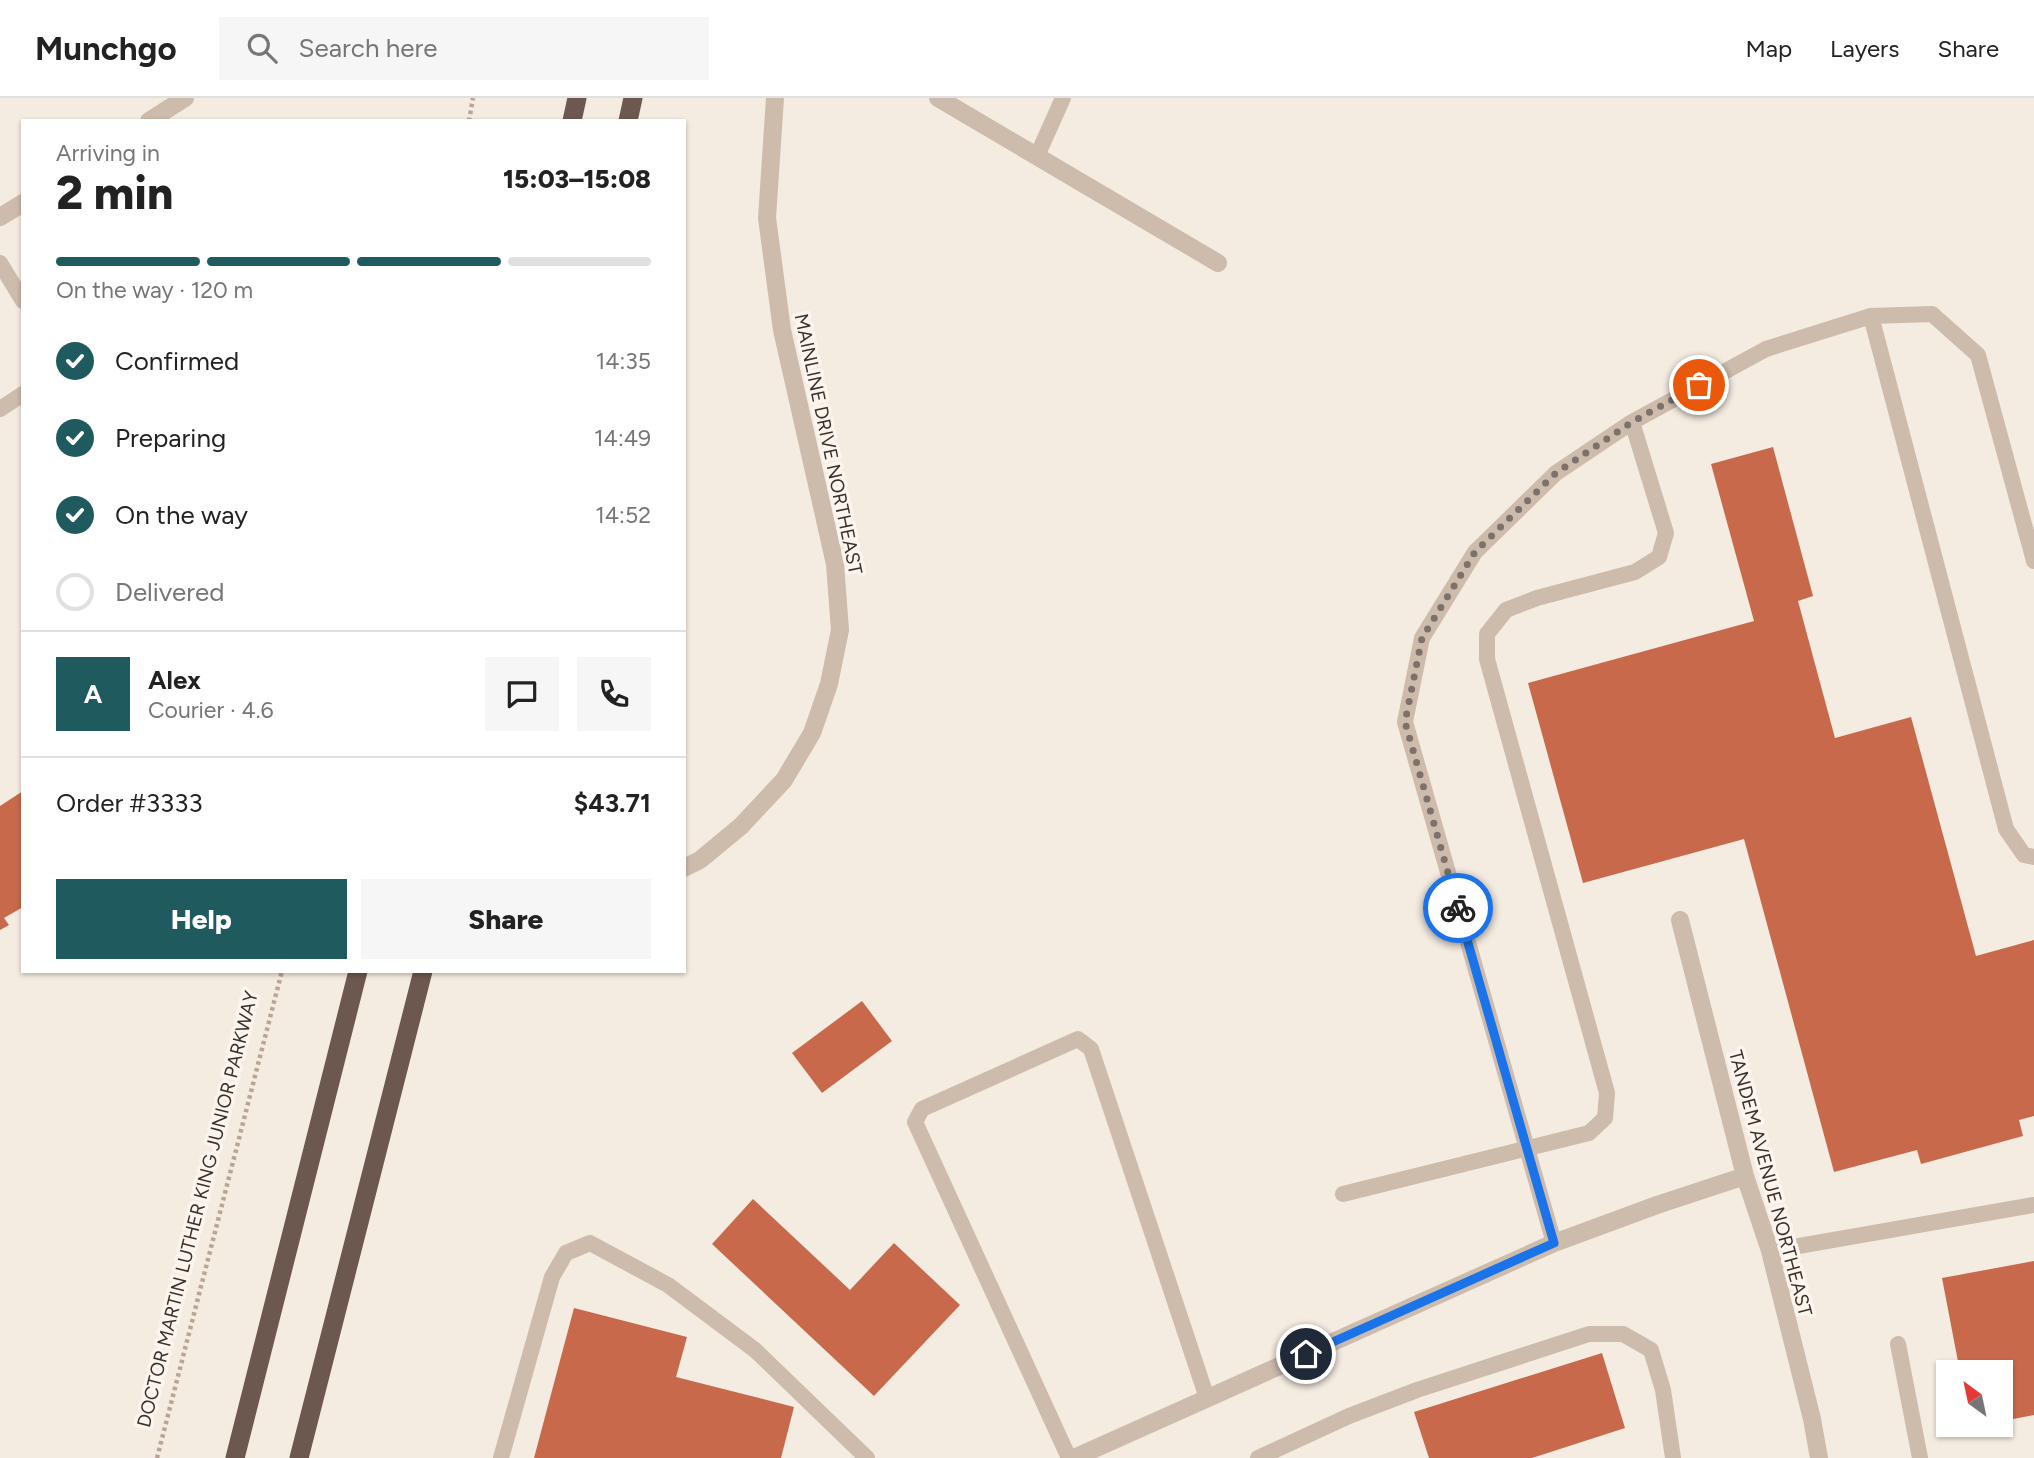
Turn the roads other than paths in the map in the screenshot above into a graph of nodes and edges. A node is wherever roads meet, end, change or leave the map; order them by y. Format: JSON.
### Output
{"nodes":[{"id":1,"x":185,"y":98,"type":"edge"},
{"id":2,"x":577,"y":98,"type":"edge"},
{"id":3,"x":633,"y":98,"type":"edge"},
{"id":4,"x":775,"y":98,"type":"edge"},
{"id":5,"x":938,"y":98,"type":"edge"},
{"id":6,"x":1063,"y":98,"type":"edge"},
{"id":7,"x":152,"y":119,"type":"edge"},
{"id":8,"x":572,"y":119,"type":"edge"},
{"id":9,"x":628,"y":119,"type":"edge"},
{"id":10,"x":1037,"y":156,"type":"junction"},
{"id":11,"x":21,"y":203,"type":"edge"},
{"id":12,"x":0,"y":217,"type":"edge"},
{"id":13,"x":0,"y":263,"type":"edge"},
{"id":14,"x":1218,"y":263,"type":"dead end"},
{"id":15,"x":21,"y":298,"type":"edge"},
{"id":16,"x":1871,"y":316,"type":"junction"},
{"id":17,"x":21,"y":395,"type":"edge"},
{"id":18,"x":0,"y":409,"type":"edge"},
{"id":19,"x":1632,"y":422,"type":"junction"},
{"id":20,"x":2034,"y":561,"type":"edge"},
{"id":21,"x":2034,"y":857,"type":"edge"},
{"id":22,"x":686,"y":866,"type":"edge"},
{"id":23,"x":1680,"y":920,"type":"dead end"},
{"id":24,"x":357,"y":973,"type":"edge"},
{"id":25,"x":422,"y":973,"type":"edge"},
{"id":26,"x":1527,"y":1148,"type":"junction"},
{"id":27,"x":1745,"y":1176,"type":"junction"},
{"id":28,"x":1343,"y":1194,"type":"dead end"},
{"id":29,"x":2034,"y":1205,"type":"edge"},
{"id":30,"x":1554,"y":1243,"type":"junction"},
{"id":31,"x":1770,"y":1251,"type":"junction"},
{"id":32,"x":1898,"y":1344,"type":"dead end"},
{"id":33,"x":1207,"y":1398,"type":"junction"},
{"id":34,"x":235,"y":1458,"type":"edge"},
{"id":35,"x":299,"y":1458,"type":"edge"},
{"id":36,"x":501,"y":1458,"type":"edge"},
{"id":37,"x":867,"y":1458,"type":"edge"},
{"id":38,"x":1071,"y":1458,"type":"edge"},
{"id":39,"x":1258,"y":1458,"type":"edge"},
{"id":40,"x":1673,"y":1458,"type":"edge"},
{"id":41,"x":1819,"y":1458,"type":"edge"},
{"id":42,"x":1920,"y":1458,"type":"edge"}],
"edges":[{"from":1,"to":7,"type":"street"},
{"from":2,"to":8,"type":"highway"},
{"from":3,"to":9,"type":"highway"},
{"from":4,"to":22,"type":"street","name":"MAINLINE DRIVE NORTHEAST"},
{"from":5,"to":10,"type":"street"},
{"from":6,"to":10,"type":"lane"},
{"from":10,"to":14,"type":"street"},
{"from":11,"to":12,"type":"street"},
{"from":13,"to":15,"type":"lane"},
{"from":16,"to":19,"type":"lane"},
{"from":16,"to":20,"type":"lane"},
{"from":16,"to":21,"type":"lane"},
{"from":17,"to":18,"type":"lane"},
{"from":19,"to":26,"type":"lane"},
{"from":19,"to":26,"type":"lane"},
{"from":23,"to":27,"type":"street","name":"TANDEM AVENUE NORTHEAST"},
{"from":24,"to":34,"type":"highway"},
{"from":25,"to":35,"type":"highway"},
{"from":26,"to":28,"type":"lane"},
{"from":26,"to":30,"type":"lane"},
{"from":27,"to":30,"type":"street"},
{"from":27,"to":31,"type":"street","name":"TANDEM AVENUE NORTHEAST"},
{"from":29,"to":31,"type":"lane"},
{"from":30,"to":33,"type":"street"},
{"from":31,"to":41,"type":"street","name":"TANDEM AVENUE NORTHEAST"},
{"from":32,"to":42,"type":"lane"},
{"from":33,"to":38,"type":"street"},
{"from":33,"to":38,"type":"lane"},
{"from":36,"to":37,"type":"lane"},
{"from":39,"to":40,"type":"lane"}]}
